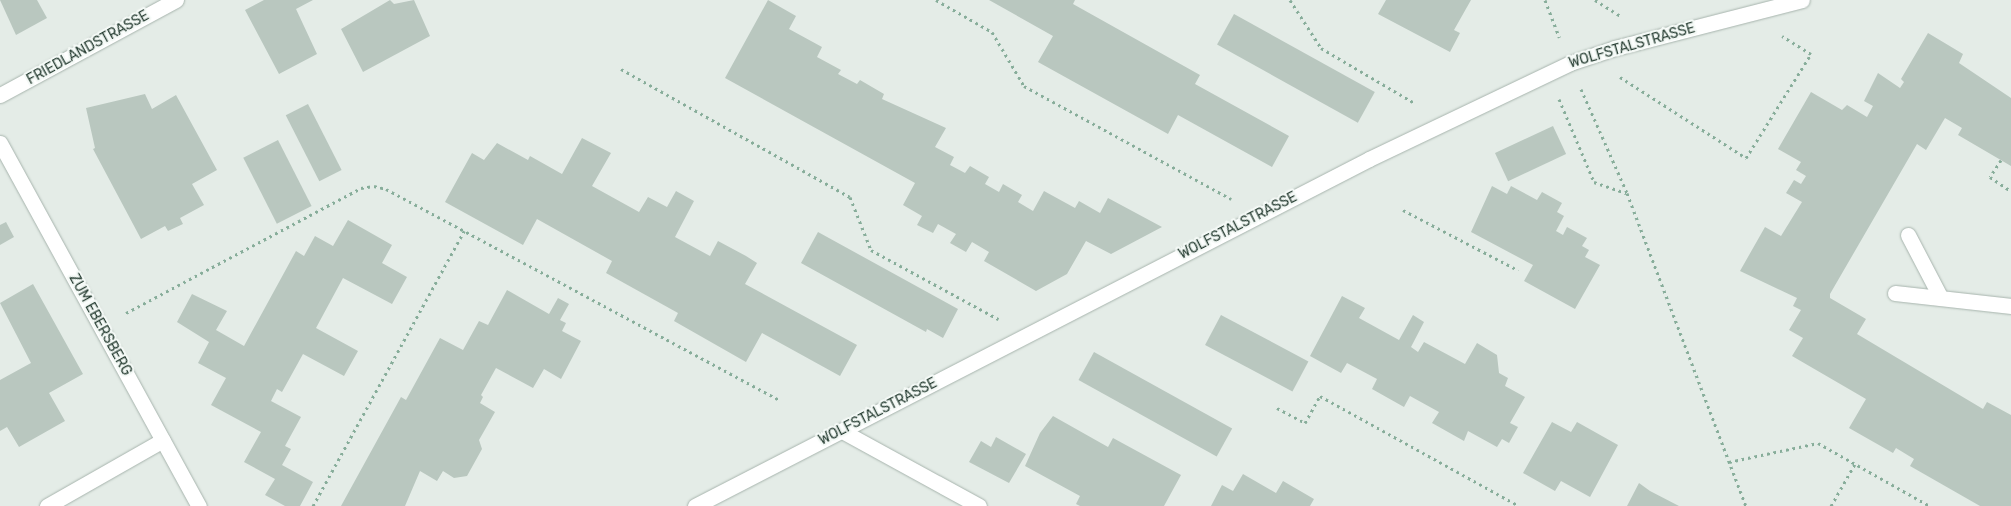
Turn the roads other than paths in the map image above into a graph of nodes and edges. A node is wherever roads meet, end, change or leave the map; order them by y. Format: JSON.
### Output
{"nodes":[{"id":1,"x":176,"y":0,"type":"edge"},
{"id":2,"x":1802,"y":0,"type":"edge"},
{"id":3,"x":0,"y":95,"type":"edge"},
{"id":4,"x":0,"y":143,"type":"edge"},
{"id":5,"x":1908,"y":235,"type":"dead end"},
{"id":6,"x":1895,"y":293,"type":"dead end"},
{"id":7,"x":1941,"y":298,"type":"junction"},
{"id":8,"x":2011,"y":306,"type":"edge"},
{"id":9,"x":842,"y":431,"type":"junction"},
{"id":10,"x":163,"y":440,"type":"junction"},
{"id":11,"x":47,"y":506,"type":"edge"},
{"id":12,"x":200,"y":506,"type":"edge"},
{"id":13,"x":695,"y":506,"type":"edge"},
{"id":14,"x":979,"y":506,"type":"edge"}],
"edges":[{"from":1,"to":3,"type":"street","name":"FRIEDLANDSTRASSE"},
{"from":2,"to":9,"type":"street","name":"WOLFSTALSTRASSE"},
{"from":4,"to":10,"type":"street","name":"ZUM EBERSBERG"},
{"from":5,"to":7,"type":"street"},
{"from":6,"to":7,"type":"street"},
{"from":7,"to":8,"type":"street"},
{"from":9,"to":13,"type":"street","name":"WOLFSTALSTRASSE"},
{"from":9,"to":14,"type":"street"},
{"from":10,"to":11,"type":"street"},
{"from":10,"to":12,"type":"street","name":"ZUM EBERSBERG"}]}
